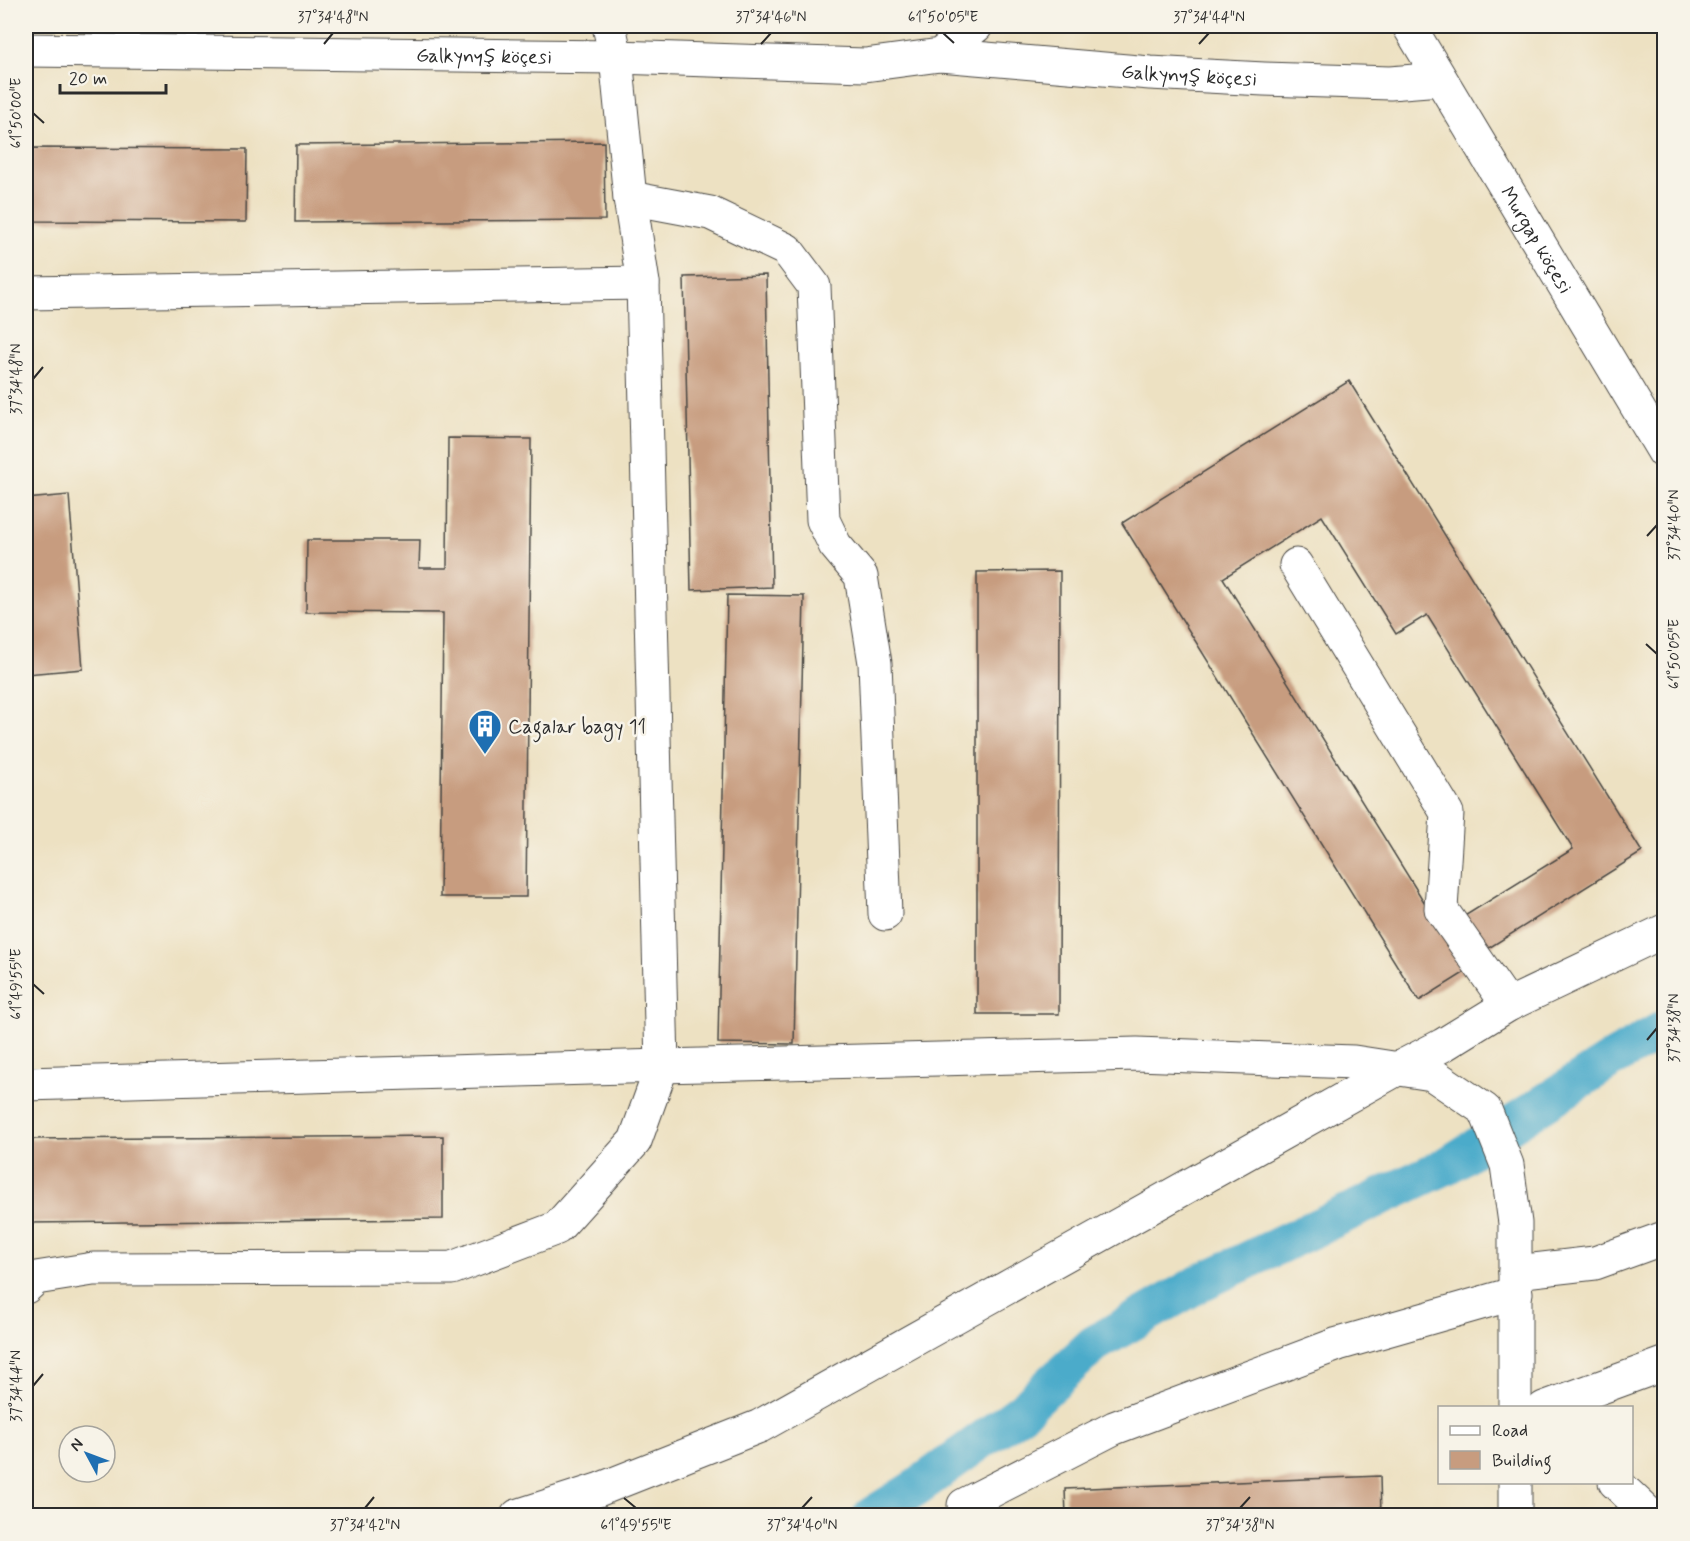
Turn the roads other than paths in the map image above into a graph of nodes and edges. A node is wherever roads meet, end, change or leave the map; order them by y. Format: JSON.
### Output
{"nodes":[{"id":1,"x":609,"y":26,"type":"edge"},
{"id":2,"x":976,"y":26,"type":"edge"},
{"id":3,"x":1409,"y":26,"type":"edge"},
{"id":4,"x":26,"y":50,"type":"edge"},
{"id":5,"x":940,"y":55,"type":"junction"},
{"id":6,"x":616,"y":57,"type":"junction"},
{"id":7,"x":1440,"y":79,"type":"junction"},
{"id":8,"x":630,"y":198,"type":"junction"},
{"id":9,"x":643,"y":284,"type":"junction"},
{"id":10,"x":26,"y":293,"type":"edge"},
{"id":11,"x":1665,"y":452,"type":"edge"},
{"id":12,"x":1296,"y":565,"type":"dead end"},
{"id":13,"x":885,"y":914,"type":"dead end"},
{"id":14,"x":1665,"y":931,"type":"edge"},
{"id":15,"x":1508,"y":1005,"type":"junction"},
{"id":16,"x":662,"y":1066,"type":"junction"},
{"id":17,"x":1396,"y":1069,"type":"junction"},
{"id":18,"x":26,"y":1084,"type":"edge"},
{"id":19,"x":1665,"y":1238,"type":"edge"},
{"id":20,"x":29,"y":1280,"type":"edge"},
{"id":21,"x":1516,"y":1282,"type":"junction"},
{"id":22,"x":1665,"y":1364,"type":"edge"},
{"id":23,"x":1515,"y":1406,"type":"edge"},
{"id":24,"x":1547,"y":1406,"type":"edge"},
{"id":25,"x":1515,"y":1484,"type":"edge"},
{"id":26,"x":1617,"y":1484,"type":"edge"},
{"id":27,"x":964,"y":1505,"type":"dead end"},
{"id":28,"x":517,"y":1515,"type":"edge"},
{"id":29,"x":1515,"y":1515,"type":"edge"},
{"id":30,"x":1651,"y":1515,"type":"edge"}],
"edges":[{"from":1,"to":6,"type":"street"},
{"from":2,"to":5,"type":"street"},
{"from":3,"to":7,"type":"street","name":"Murgap köçesi"},
{"from":4,"to":6,"type":"street","name":"Galkynyş köçesi"},
{"from":5,"to":6,"type":"street","name":"Galkynyş köçesi"},
{"from":5,"to":7,"type":"street","name":"Galkynyş köçesi"},
{"from":6,"to":8,"type":"street"},
{"from":7,"to":11,"type":"street","name":"Murgap köçesi"},
{"from":8,"to":9,"type":"street"},
{"from":8,"to":13,"type":"street"},
{"from":9,"to":10,"type":"street"},
{"from":9,"to":16,"type":"street"},
{"from":12,"to":15,"type":"street"},
{"from":14,"to":15,"type":"street"},
{"from":15,"to":17,"type":"street"},
{"from":16,"to":17,"type":"street"},
{"from":16,"to":18,"type":"street"},
{"from":16,"to":20,"type":"street"},
{"from":17,"to":21,"type":"street"},
{"from":17,"to":28,"type":"street"},
{"from":19,"to":21,"type":"street"},
{"from":21,"to":23,"type":"street"},
{"from":21,"to":27,"type":"street"},
{"from":22,"to":24,"type":"street"},
{"from":25,"to":29,"type":"street"},
{"from":26,"to":30,"type":"street"}]}
